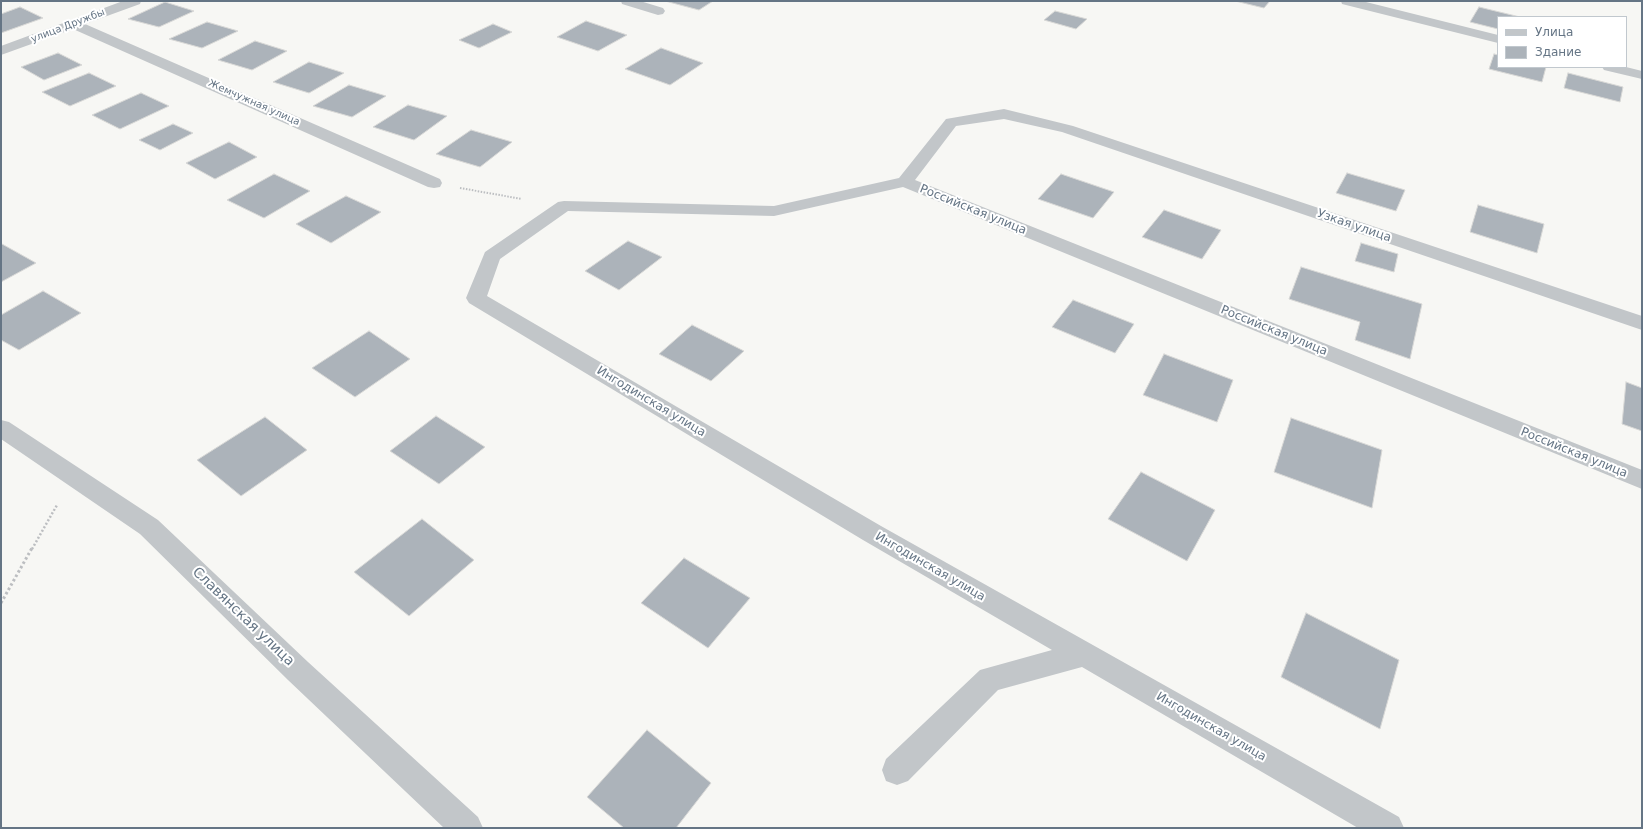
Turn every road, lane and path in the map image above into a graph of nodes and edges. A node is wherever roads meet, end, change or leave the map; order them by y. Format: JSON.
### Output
{"nodes":[{"id":1,"x":135,"y":1,"type":"edge"},
{"id":2,"x":627,"y":1,"type":"edge"},
{"id":3,"x":1347,"y":1,"type":"edge"},
{"id":4,"x":658,"y":11,"type":"dead end"},
{"id":5,"x":73,"y":24,"type":"junction"},
{"id":6,"x":1497,"y":39,"type":"edge"},
{"id":7,"x":1,"y":51,"type":"edge"},
{"id":8,"x":1613,"y":68,"type":"edge"},
{"id":9,"x":1642,"y":75,"type":"edge"},
{"id":10,"x":905,"y":182,"type":"junction"},
{"id":11,"x":434,"y":183,"type":"joint"},
{"id":12,"x":564,"y":206,"type":"junction"},
{"id":13,"x":1642,"y":323,"type":"edge"},
{"id":14,"x":1,"y":428,"type":"edge"},
{"id":15,"x":73,"y":476,"type":"junction"},
{"id":16,"x":1642,"y":480,"type":"edge"},
{"id":17,"x":1,"y":603,"type":"edge"},
{"id":18,"x":1084,"y":654,"type":"junction"},
{"id":19,"x":897,"y":770,"type":"dead end"},
{"id":20,"x":467,"y":828,"type":"edge"},
{"id":21,"x":1388,"y":828,"type":"edge"}],
"edges":[{"from":1,"to":5,"type":"street","name":"улица Дружбы"},
{"from":2,"to":4,"type":"street"},
{"from":3,"to":6,"type":"street"},
{"from":5,"to":7,"type":"street","name":"улица Дружбы"},
{"from":5,"to":11,"type":"street","name":"Жемчужная улица"},
{"from":8,"to":9,"type":"street"},
{"from":10,"to":12,"type":"street"},
{"from":10,"to":13,"type":"street","name":"Узкая улица"},
{"from":10,"to":16,"type":"street","name":"Российская улица"},
{"from":11,"to":12,"type":"path"},
{"from":12,"to":18,"type":"street","name":"Ингодинская улица"},
{"from":14,"to":15,"type":"street","name":"Славянская улица"},
{"from":15,"to":17,"type":"path"},
{"from":15,"to":20,"type":"street","name":"Славянская улица"},
{"from":18,"to":19,"type":"street"},
{"from":18,"to":21,"type":"street","name":"Ингодинская улица"}]}
